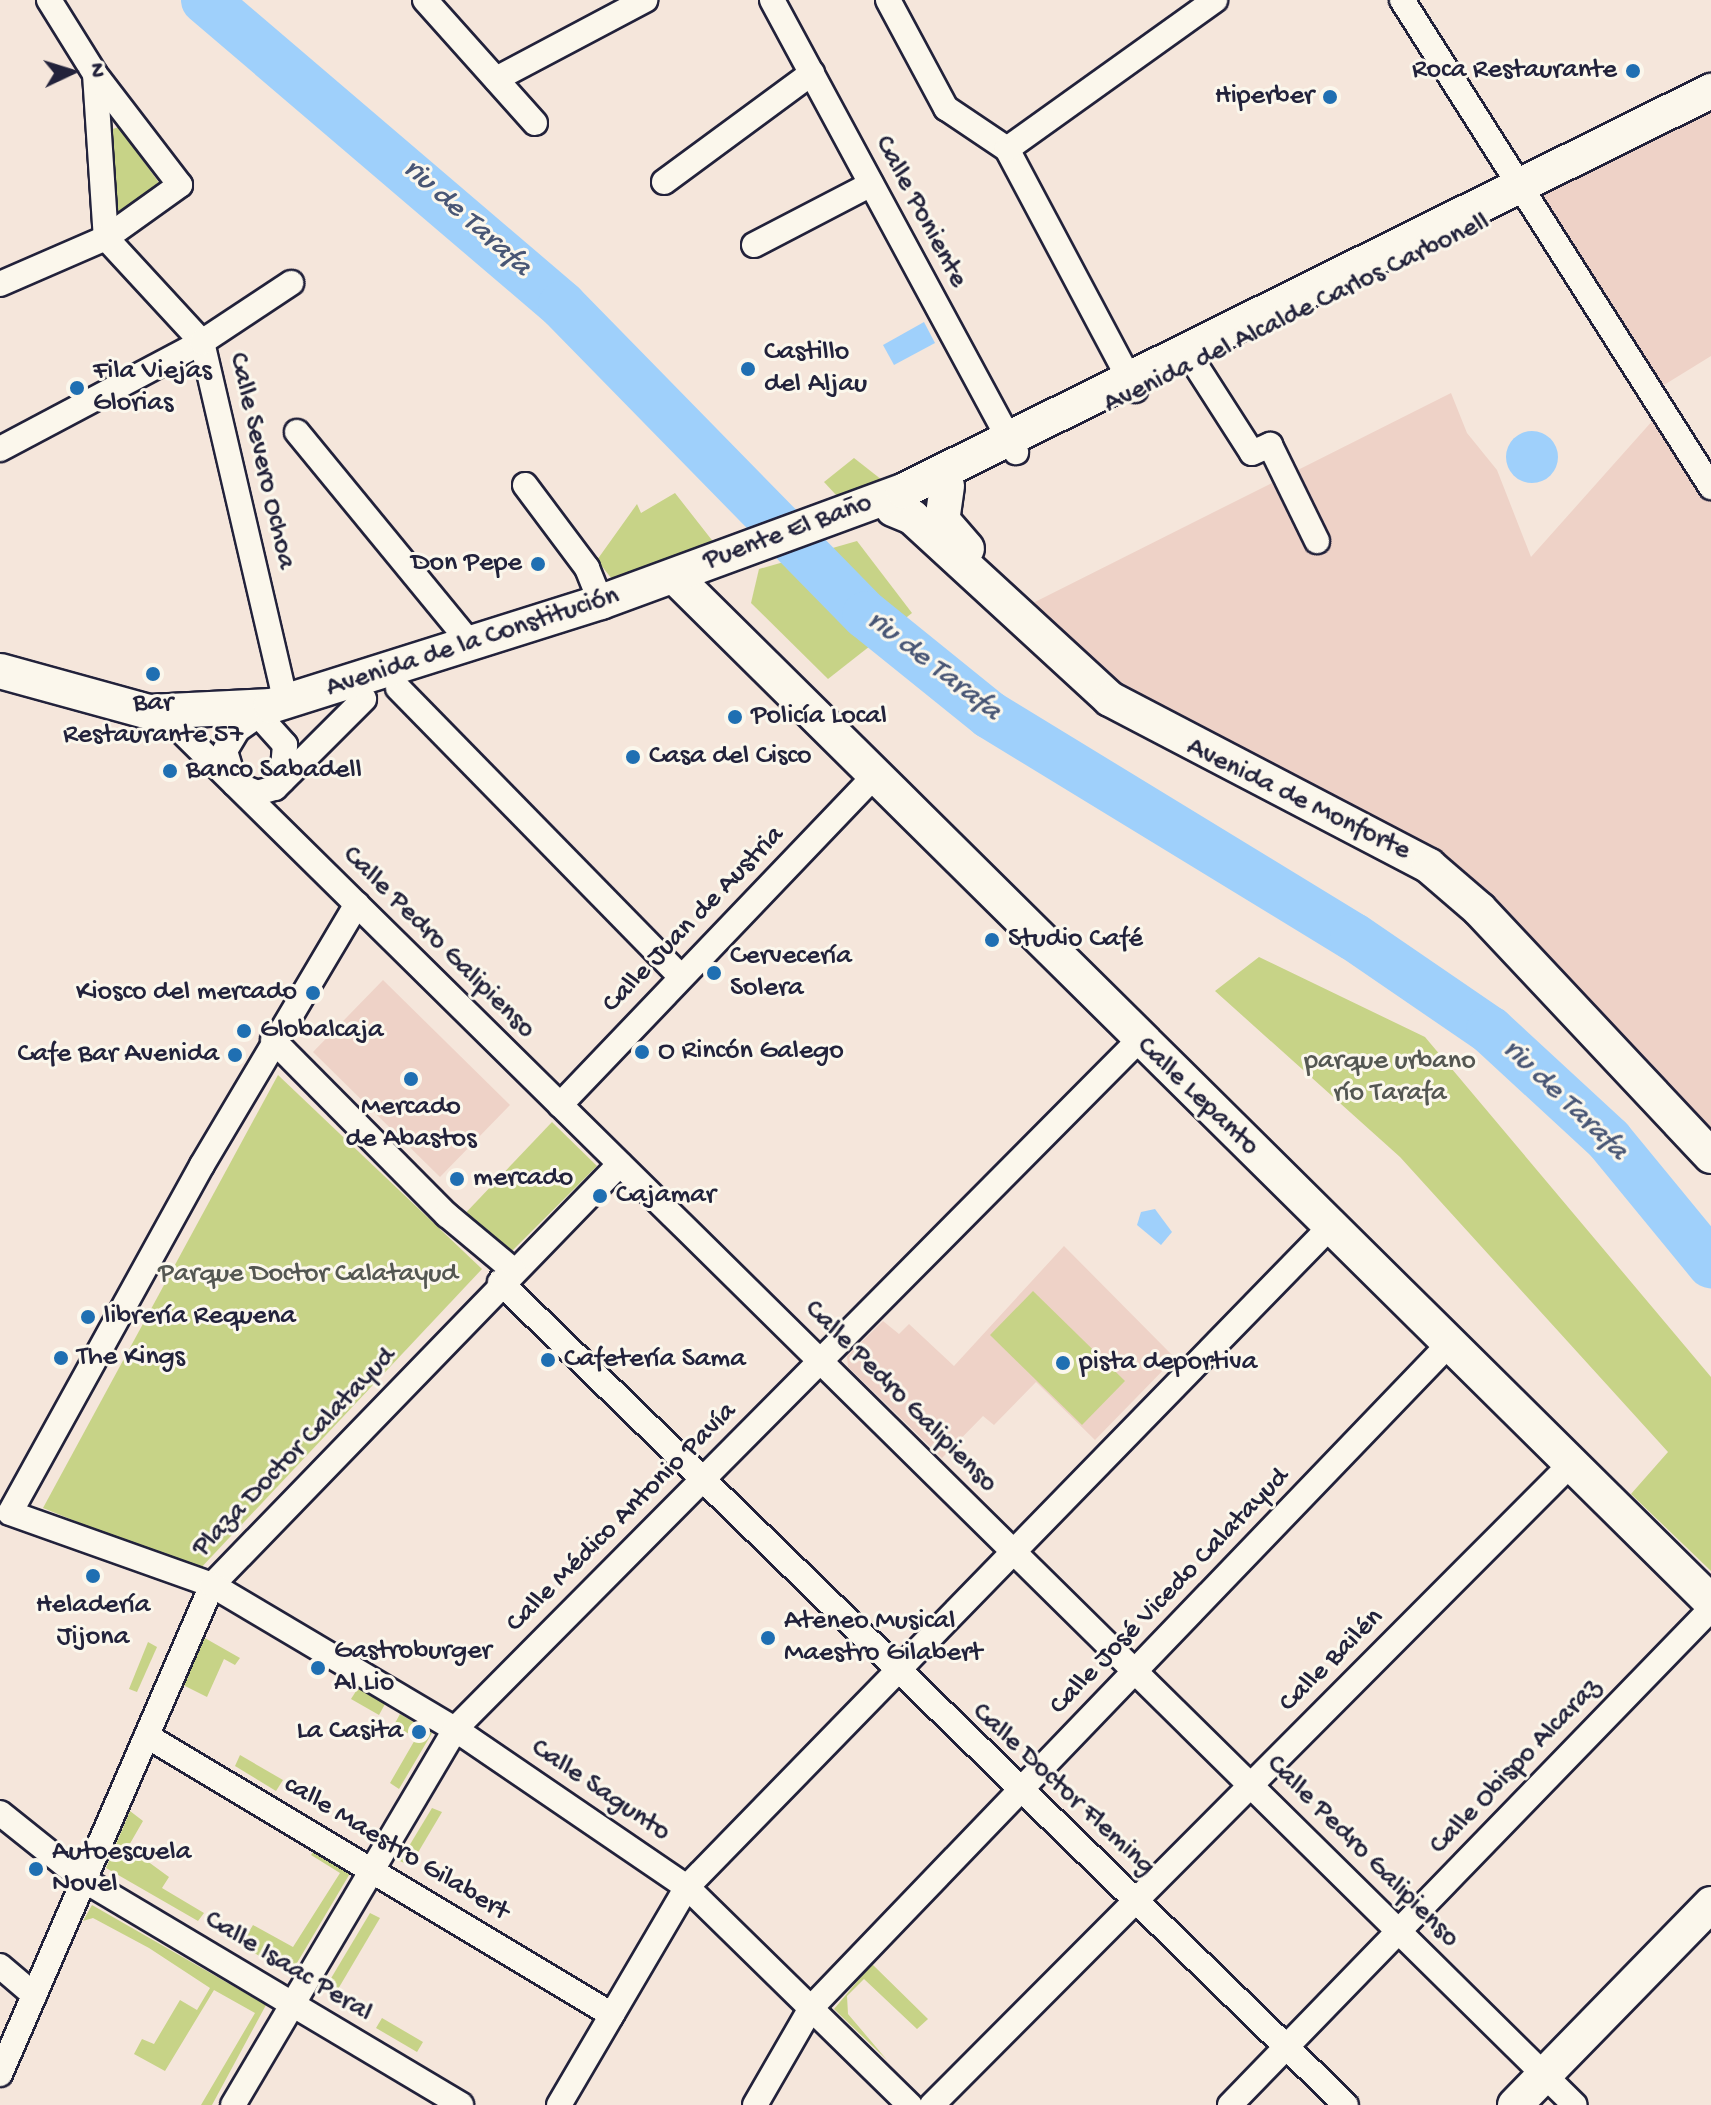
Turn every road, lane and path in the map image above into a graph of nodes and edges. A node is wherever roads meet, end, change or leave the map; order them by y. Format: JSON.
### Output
{"nodes":[{"id":1,"x":49,"y":0,"type":"edge"},
{"id":2,"x":425,"y":0,"type":"edge"},
{"id":3,"x":645,"y":0,"type":"edge"},
{"id":4,"x":772,"y":0,"type":"edge"},
{"id":5,"x":888,"y":0,"type":"edge"},
{"id":6,"x":1215,"y":0,"type":"edge"},
{"id":7,"x":1402,"y":0,"type":"edge"},
{"id":8,"x":812,"y":73,"type":"junction"},
{"id":9,"x":95,"y":74,"type":"junction"},
{"id":10,"x":496,"y":79,"type":"junction"},
{"id":11,"x":1711,"y":91,"type":"edge"},
{"id":12,"x":1711,"y":110,"type":"edge"},
{"id":13,"x":535,"y":123,"type":"dead end"},
{"id":14,"x":1007,"y":149,"type":"junction"},
{"id":15,"x":664,"y":182,"type":"dead end"},
{"id":16,"x":871,"y":184,"type":"junction"},
{"id":17,"x":1523,"y":193,"type":"junction"},
{"id":18,"x":106,"y":238,"type":"junction"},
{"id":19,"x":754,"y":245,"type":"dead end"},
{"id":20,"x":291,"y":283,"type":"dead end"},
{"id":21,"x":0,"y":284,"type":"edge"},
{"id":22,"x":202,"y":342,"type":"junction"},
{"id":23,"x":1191,"y":357,"type":"junction"},
{"id":24,"x":1133,"y":386,"type":"junction"},
{"id":25,"x":297,"y":432,"type":"dead end"},
{"id":26,"x":1012,"y":445,"type":"junction"},
{"id":27,"x":0,"y":449,"type":"edge"},
{"id":28,"x":525,"y":485,"type":"dead end"},
{"id":29,"x":947,"y":486,"type":"junction"},
{"id":30,"x":1711,"y":487,"type":"edge"},
{"id":31,"x":892,"y":505,"type":"junction"},
{"id":32,"x":1317,"y":541,"type":"dead end"},
{"id":33,"x":680,"y":583,"type":"junction"},
{"id":34,"x":601,"y":602,"type":"junction"},
{"id":35,"x":471,"y":644,"type":"junction"},
{"id":36,"x":0,"y":671,"type":"edge"},
{"id":37,"x":398,"y":688,"type":"junction"},
{"id":38,"x":364,"y":699,"type":"junction"},
{"id":39,"x":126,"y":709,"type":"junction"},
{"id":40,"x":259,"y":714,"type":"junction"},
{"id":41,"x":183,"y":733,"type":"junction"},
{"id":42,"x":873,"y":778,"type":"junction"},
{"id":43,"x":282,"y":781,"type":"junction"},
{"id":44,"x":235,"y":784,"type":"junction"},
{"id":45,"x":357,"y":904,"type":"junction"},
{"id":46,"x":681,"y":977,"type":"junction"},
{"id":47,"x":273,"y":1040,"type":"junction"},
{"id":48,"x":1139,"y":1040,"type":"junction"},
{"id":49,"x":560,"y":1105,"type":"junction"},
{"id":50,"x":1711,"y":1138,"type":"edge"},
{"id":51,"x":1711,"y":1156,"type":"edge"},
{"id":52,"x":620,"y":1164,"type":"junction"},
{"id":53,"x":1330,"y":1227,"type":"junction"},
{"id":54,"x":506,"y":1276,"type":"junction"},
{"id":55,"x":1449,"y":1344,"type":"junction"},
{"id":56,"x":820,"y":1361,"type":"junction"},
{"id":57,"x":1571,"y":1464,"type":"junction"},
{"id":58,"x":700,"y":1482,"type":"junction"},
{"id":59,"x":3,"y":1516,"type":"edge"},
{"id":60,"x":1014,"y":1551,"type":"junction"},
{"id":61,"x":212,"y":1585,"type":"junction"},
{"id":62,"x":1711,"y":1602,"type":"edge"},
{"id":63,"x":1711,"y":1609,"type":"edge"},
{"id":64,"x":1135,"y":1671,"type":"junction"},
{"id":65,"x":895,"y":1673,"type":"junction"},
{"id":66,"x":455,"y":1729,"type":"junction"},
{"id":67,"x":147,"y":1736,"type":"junction"},
{"id":68,"x":1251,"y":1785,"type":"junction"},
{"id":69,"x":1018,"y":1792,"type":"junction"},
{"id":70,"x":0,"y":1813,"type":"edge"},
{"id":71,"x":373,"y":1868,"type":"junction"},
{"id":72,"x":84,"y":1880,"type":"junction"},
{"id":73,"x":687,"y":1887,"type":"junction"},
{"id":74,"x":1136,"y":1900,"type":"junction"},
{"id":75,"x":1711,"y":1904,"type":"edge"},
{"id":76,"x":1711,"y":1929,"type":"edge"},
{"id":77,"x":1399,"y":1931,"type":"junction"},
{"id":78,"x":0,"y":1966,"type":"edge"},
{"id":79,"x":34,"y":1995,"type":"junction"},
{"id":80,"x":292,"y":2004,"type":"junction"},
{"id":81,"x":811,"y":2008,"type":"junction"},
{"id":82,"x":612,"y":2015,"type":"junction"},
{"id":83,"x":1287,"y":2046,"type":"junction"},
{"id":84,"x":0,"y":2074,"type":"edge"},
{"id":85,"x":1554,"y":2093,"type":"edge"},
{"id":86,"x":233,"y":2105,"type":"edge"},
{"id":87,"x":461,"y":2105,"type":"edge"},
{"id":88,"x":559,"y":2105,"type":"edge"},
{"id":89,"x":755,"y":2105,"type":"edge"},
{"id":90,"x":910,"y":2105,"type":"edge"},
{"id":91,"x":932,"y":2105,"type":"edge"},
{"id":92,"x":1230,"y":2105,"type":"edge"},
{"id":93,"x":1346,"y":2105,"type":"edge"},
{"id":94,"x":1515,"y":2105,"type":"edge"}],
"edges":[{"from":1,"to":9,"type":"street"},
{"from":2,"to":10,"type":"street"},
{"from":3,"to":10,"type":"street"},
{"from":4,"to":8,"type":"street","name":"Calle Poniente"},
{"from":5,"to":14,"type":"street"},
{"from":6,"to":14,"type":"street"},
{"from":7,"to":17,"type":"street"},
{"from":8,"to":15,"type":"street"},
{"from":8,"to":16,"type":"street","name":"Calle Poniente"},
{"from":9,"to":18,"type":"street"},
{"from":9,"to":18,"type":"street"},
{"from":10,"to":13,"type":"street"},
{"from":11,"to":17,"type":"street","name":"Avenida del Alcalde Carlos Carbonell"},
{"from":12,"to":17,"type":"street","name":"Avenida del Alcalde Carlos Carbonell"},
{"from":14,"to":24,"type":"street"},
{"from":16,"to":19,"type":"street"},
{"from":16,"to":26,"type":"street","name":"Calle Poniente"},
{"from":17,"to":23,"type":"street","name":"Avenida del Alcalde Carlos Carbonell"},
{"from":17,"to":30,"type":"street"},
{"from":18,"to":21,"type":"street"},
{"from":18,"to":22,"type":"street","name":"Calle Severo Ochoa"},
{"from":20,"to":22,"type":"street"},
{"from":22,"to":27,"type":"street"},
{"from":22,"to":40,"type":"street","name":"Calle Severo Ochoa"},
{"from":23,"to":24,"type":"street","name":"Avenida del Alcalde Carlos Carbonell"},
{"from":23,"to":32,"type":"street"},
{"from":24,"to":26,"type":"street","name":"Avenida del Alcalde Carlos Carbonell"},
{"from":25,"to":35,"type":"street"},
{"from":26,"to":29,"type":"street","name":"Avenida del Alcalde Carlos Carbonell"},
{"from":26,"to":31,"type":"street","name":"Avenida del Alcalde Carlos Carbonell"},
{"from":28,"to":34,"type":"street"},
{"from":29,"to":31,"type":"street","name":"Avenida del Alcalde Carlos Carbonell"},
{"from":29,"to":50,"type":"street","name":"Avenida de Monforte"},
{"from":31,"to":33,"type":"street","name":"Puente El Baño"},
{"from":31,"to":51,"type":"street","name":"Avenida de Monforte"},
{"from":33,"to":34,"type":"street","name":"Avenida de la Constitución"},
{"from":33,"to":37,"type":"street","name":"Avenida de la Constitución"},
{"from":33,"to":42,"type":"street","name":"Calle Lepanto"},
{"from":34,"to":35,"type":"street","name":"Avenida de la Constitución"},
{"from":35,"to":40,"type":"street","name":"Avenida de la Constitución"},
{"from":36,"to":39,"type":"street","name":"Avenida de la Constitución"},
{"from":37,"to":38,"type":"street","name":"Avenida de la Constitución"},
{"from":37,"to":46,"type":"street"},
{"from":38,"to":40,"type":"street","name":"Avenida de la Constitución"},
{"from":38,"to":43,"type":"street","name":"Avenida de la Constitución"},
{"from":39,"to":40,"type":"street","name":"Avenida de la Constitución"},
{"from":39,"to":41,"type":"street","name":"Avenida de la Constitución"},
{"from":40,"to":41,"type":"street","name":"Avenida de la Constitución"},
{"from":40,"to":43,"type":"street"},
{"from":40,"to":44,"type":"street"},
{"from":41,"to":44,"type":"street","name":"Calle Pedro Galipienso"},
{"from":42,"to":46,"type":"street","name":"Calle Juan de Austria"},
{"from":42,"to":48,"type":"street","name":"Calle Lepanto"},
{"from":43,"to":44,"type":"street"},
{"from":44,"to":45,"type":"street","name":"Calle Pedro Galipienso"},
{"from":45,"to":47,"type":"street","name":"Plaza Doctor Calatayud"},
{"from":45,"to":49,"type":"street","name":"Calle Pedro Galipienso"},
{"from":46,"to":49,"type":"street","name":"Calle Juan de Austria"},
{"from":47,"to":54,"type":"street"},
{"from":47,"to":59,"type":"street","name":"Plaza Doctor Calatayud"},
{"from":48,"to":53,"type":"street","name":"Calle Lepanto"},
{"from":48,"to":56,"type":"street","name":"Calle Médico Antonio Pavía"},
{"from":49,"to":52,"type":"street","name":"Calle Pedro Galipienso"},
{"from":52,"to":54,"type":"street","name":"Plaza Doctor Calatayud"},
{"from":52,"to":56,"type":"street","name":"Calle Pedro Galipienso"},
{"from":53,"to":55,"type":"street","name":"Calle Lepanto"},
{"from":53,"to":60,"type":"street"},
{"from":54,"to":58,"type":"street","name":"Calle Doctor Fleming"},
{"from":54,"to":61,"type":"street","name":"Plaza Doctor Calatayud"},
{"from":55,"to":57,"type":"street","name":"Calle Lepanto"},
{"from":55,"to":64,"type":"street","name":"Calle José Vicedo Calatayud"},
{"from":56,"to":58,"type":"street","name":"Calle Médico Antonio Pavía"},
{"from":56,"to":60,"type":"street","name":"Calle Pedro Galipienso"},
{"from":57,"to":62,"type":"street","name":"Calle Lepanto"},
{"from":57,"to":68,"type":"street","name":"Calle Bailén"},
{"from":58,"to":65,"type":"street","name":"Calle Doctor Fleming"},
{"from":58,"to":66,"type":"street","name":"Calle Médico Antonio Pavía"},
{"from":59,"to":61,"type":"street","name":"Plaza Doctor Calatayud"},
{"from":60,"to":64,"type":"street","name":"Calle Pedro Galipienso"},
{"from":60,"to":65,"type":"street"},
{"from":61,"to":66,"type":"street","name":"Calle Sagunto"},
{"from":61,"to":67,"type":"street"},
{"from":63,"to":77,"type":"street","name":"Calle Obispo Alcaraz"},
{"from":64,"to":68,"type":"street","name":"Calle Pedro Galipienso"},
{"from":64,"to":69,"type":"street","name":"Calle José Vicedo Calatayud"},
{"from":65,"to":69,"type":"street","name":"Calle Doctor Fleming"},
{"from":65,"to":73,"type":"street"},
{"from":66,"to":71,"type":"street","name":"Calle Médico Antonio Pavía"},
{"from":66,"to":73,"type":"street","name":"Calle Sagunto"},
{"from":67,"to":71,"type":"street","name":"calle Maestro Gilabert"},
{"from":67,"to":72,"type":"street"},
{"from":68,"to":74,"type":"street","name":"Calle Bailén"},
{"from":68,"to":77,"type":"street","name":"Calle Pedro Galipienso"},
{"from":69,"to":74,"type":"street","name":"Calle Doctor Fleming"},
{"from":69,"to":81,"type":"street","name":"Calle José Vicedo Calatayud"},
{"from":70,"to":72,"type":"street","name":"Calle Isaac Peral"},
{"from":71,"to":80,"type":"street","name":"Calle Médico Antonio Pavía"},
{"from":71,"to":82,"type":"street","name":"calle Maestro Gilabert"},
{"from":72,"to":79,"type":"street"},
{"from":72,"to":80,"type":"street","name":"Calle Isaac Peral"},
{"from":73,"to":81,"type":"street","name":"Calle Sagunto"},
{"from":73,"to":82,"type":"street"},
{"from":74,"to":83,"type":"street","name":"Calle Doctor Fleming"},
{"from":74,"to":91,"type":"street","name":"Calle Bailén"},
{"from":75,"to":85,"type":"street"},
{"from":76,"to":85,"type":"street"},
{"from":77,"to":83,"type":"street","name":"Calle Obispo Alcaraz"},
{"from":77,"to":85,"type":"street","name":"Calle Pedro Galipienso"},
{"from":78,"to":79,"type":"street"},
{"from":79,"to":84,"type":"street"},
{"from":80,"to":86,"type":"street","name":"Calle Médico Antonio Pavía"},
{"from":80,"to":87,"type":"street","name":"Calle Isaac Peral"},
{"from":81,"to":89,"type":"street","name":"Calle José Vicedo Calatayud"},
{"from":81,"to":90,"type":"street","name":"Calle Sagunto"},
{"from":82,"to":88,"type":"street"},
{"from":83,"to":92,"type":"street","name":"Calle Obispo Alcaraz"},
{"from":83,"to":93,"type":"street","name":"Calle Doctor Fleming"},
{"from":85,"to":94,"type":"street"}]}
